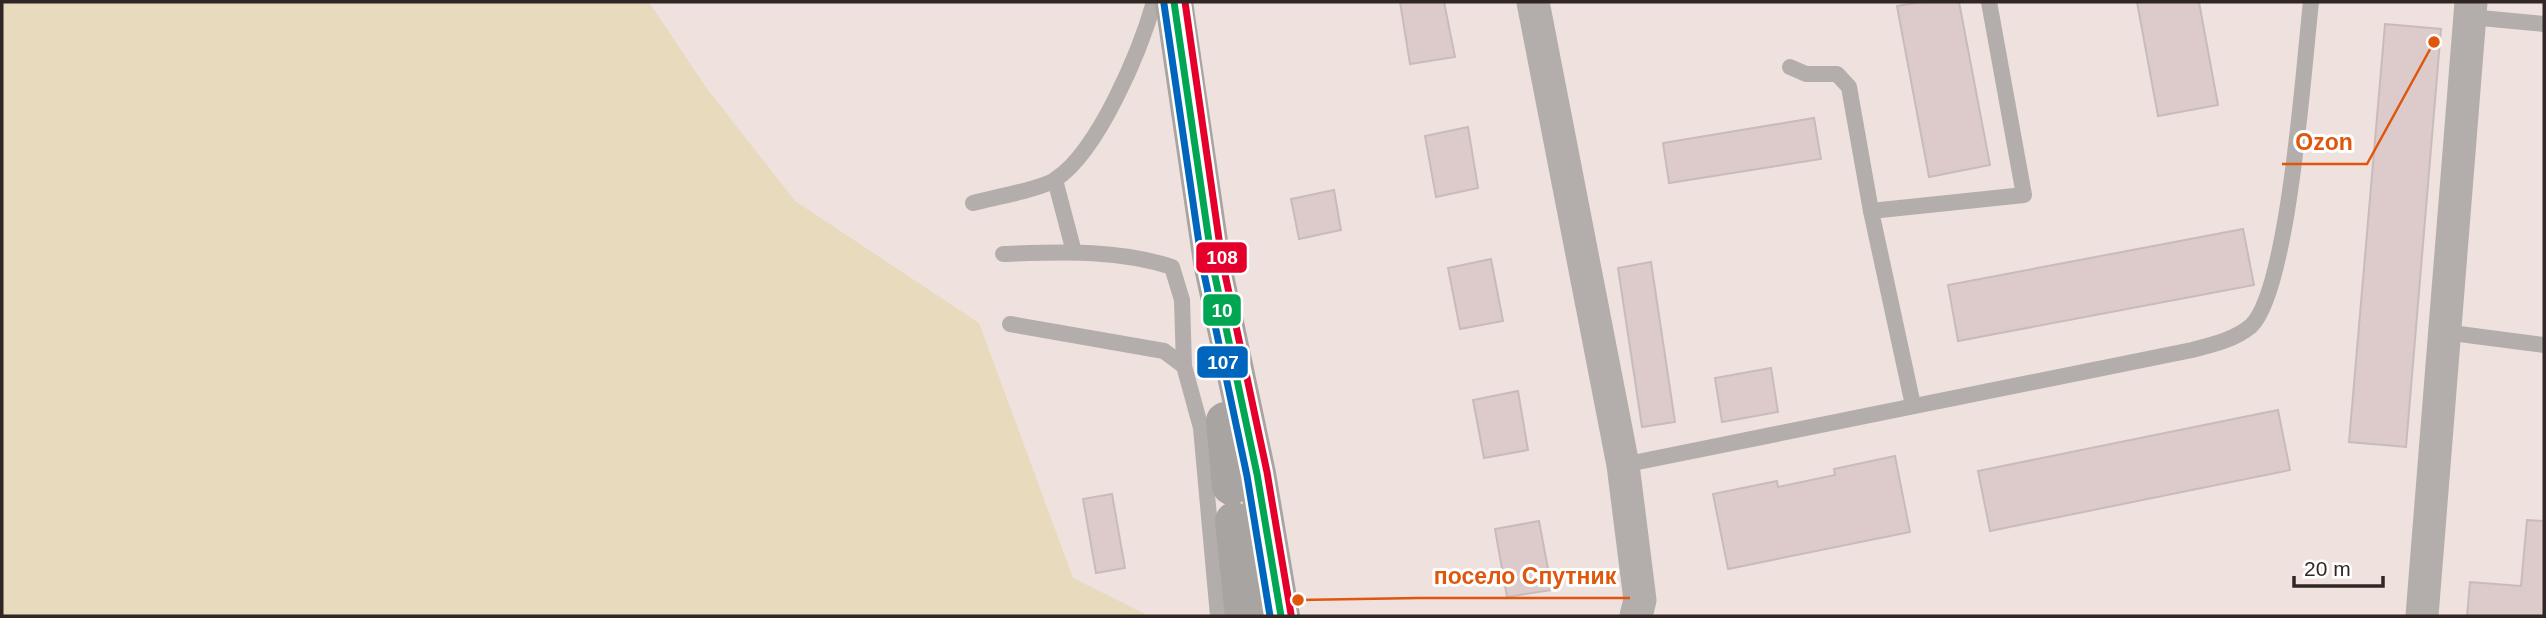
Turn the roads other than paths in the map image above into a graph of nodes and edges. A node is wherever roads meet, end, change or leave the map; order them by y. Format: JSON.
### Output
{"nodes":[{"id":1,"x":1154,"y":2,"type":"edge"},
{"id":2,"x":1174,"y":2,"type":"edge"},
{"id":3,"x":1533,"y":2,"type":"edge"},
{"id":4,"x":1989,"y":2,"type":"edge"},
{"id":5,"x":2311,"y":2,"type":"edge"},
{"id":6,"x":2470,"y":9,"type":"edge"},
{"id":7,"x":2544,"y":24,"type":"edge"},
{"id":8,"x":1790,"y":67,"type":"dead end"},
{"id":9,"x":1055,"y":180,"type":"junction"},
{"id":10,"x":973,"y":202,"type":"dead end"},
{"id":11,"x":1871,"y":211,"type":"junction"},
{"id":12,"x":1074,"y":252,"type":"junction"},
{"id":13,"x":1003,"y":254,"type":"dead end"},
{"id":14,"x":1212,"y":262,"type":"junction"},
{"id":15,"x":1010,"y":324,"type":"dead end"},
{"id":16,"x":2444,"y":332,"type":"junction"},
{"id":17,"x":2544,"y":345,"type":"edge"},
{"id":18,"x":1184,"y":366,"type":"junction"},
{"id":19,"x":1913,"y":405,"type":"junction"},
{"id":20,"x":1623,"y":465,"type":"junction"},
{"id":21,"x":1218,"y":616,"type":"edge"},
{"id":22,"x":1244,"y":616,"type":"edge"},
{"id":23,"x":1281,"y":616,"type":"edge"},
{"id":24,"x":1636,"y":616,"type":"edge"},
{"id":25,"x":2421,"y":616,"type":"edge"}],
"edges":[{"from":1,"to":9,"type":"lane"},
{"from":2,"to":14,"type":"main road"},
{"from":3,"to":20,"type":"street"},
{"from":4,"to":11,"type":"lane"},
{"from":5,"to":19,"type":"lane"},
{"from":6,"to":7,"type":"lane"},
{"from":6,"to":16,"type":"street"},
{"from":8,"to":11,"type":"lane"},
{"from":9,"to":10,"type":"lane"},
{"from":9,"to":12,"type":"lane"},
{"from":11,"to":19,"type":"lane"},
{"from":12,"to":13,"type":"lane"},
{"from":12,"to":18,"type":"lane"},
{"from":14,"to":22,"type":"main road"},
{"from":14,"to":23,"type":"main road"},
{"from":15,"to":18,"type":"lane"},
{"from":16,"to":17,"type":"lane"},
{"from":16,"to":25,"type":"street"},
{"from":18,"to":21,"type":"lane"},
{"from":19,"to":20,"type":"lane"},
{"from":20,"to":24,"type":"street"}]}
